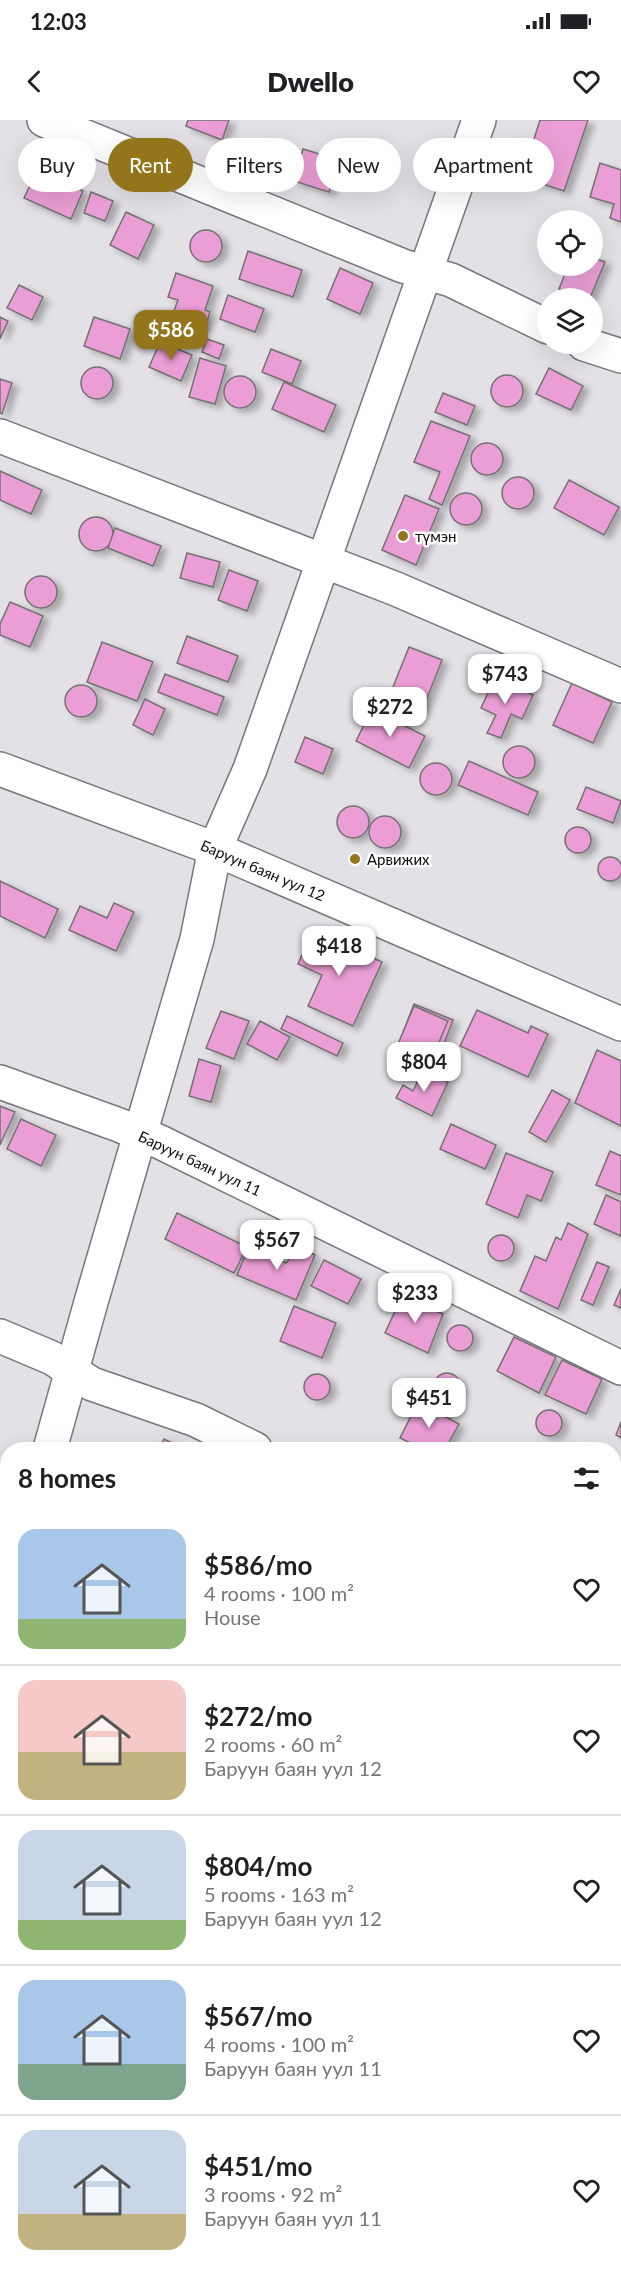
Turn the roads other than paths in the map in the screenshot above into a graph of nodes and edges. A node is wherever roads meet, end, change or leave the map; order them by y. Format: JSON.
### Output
{"nodes":[{"id":1,"x":44,"y":120,"type":"edge"},
{"id":2,"x":479,"y":120,"type":"edge"},
{"id":3,"x":426,"y":271,"type":"junction"},
{"id":4,"x":537,"y":322,"type":"edge"},
{"id":5,"x":603,"y":350,"type":"edge"},
{"id":6,"x":621,"y":356,"type":"edge"},
{"id":7,"x":0,"y":436,"type":"edge"},
{"id":8,"x":322,"y":561,"type":"junction"},
{"id":9,"x":621,"y":686,"type":"edge"},
{"id":10,"x":0,"y":769,"type":"edge"},
{"id":11,"x":215,"y":849,"type":"junction"},
{"id":12,"x":621,"y":1024,"type":"edge"},
{"id":13,"x":0,"y":1082,"type":"edge"},
{"id":14,"x":140,"y":1134,"type":"junction"},
{"id":15,"x":0,"y":1336,"type":"edge"},
{"id":16,"x":621,"y":1368,"type":"edge"},
{"id":17,"x":72,"y":1369,"type":"junction"},
{"id":18,"x":52,"y":1442,"type":"edge"},
{"id":19,"x":241,"y":1442,"type":"edge"}],
"edges":[{"from":1,"to":3,"type":"street"},
{"from":2,"to":3,"type":"street"},
{"from":3,"to":4,"type":"street"},
{"from":3,"to":8,"type":"street"},
{"from":5,"to":6,"type":"street"},
{"from":7,"to":8,"type":"street"},
{"from":8,"to":9,"type":"street"},
{"from":8,"to":11,"type":"street"},
{"from":10,"to":11,"type":"street","name":"Баруун баян уул 12"},
{"from":11,"to":12,"type":"street","name":"Баруун баян уул 12"},
{"from":11,"to":14,"type":"street"},
{"from":13,"to":14,"type":"street","name":"Баруун баян уул 11"},
{"from":14,"to":16,"type":"street","name":"Баруун баян уул 11"},
{"from":14,"to":17,"type":"street"},
{"from":15,"to":17,"type":"street"},
{"from":17,"to":18,"type":"street"},
{"from":17,"to":19,"type":"street"}]}
